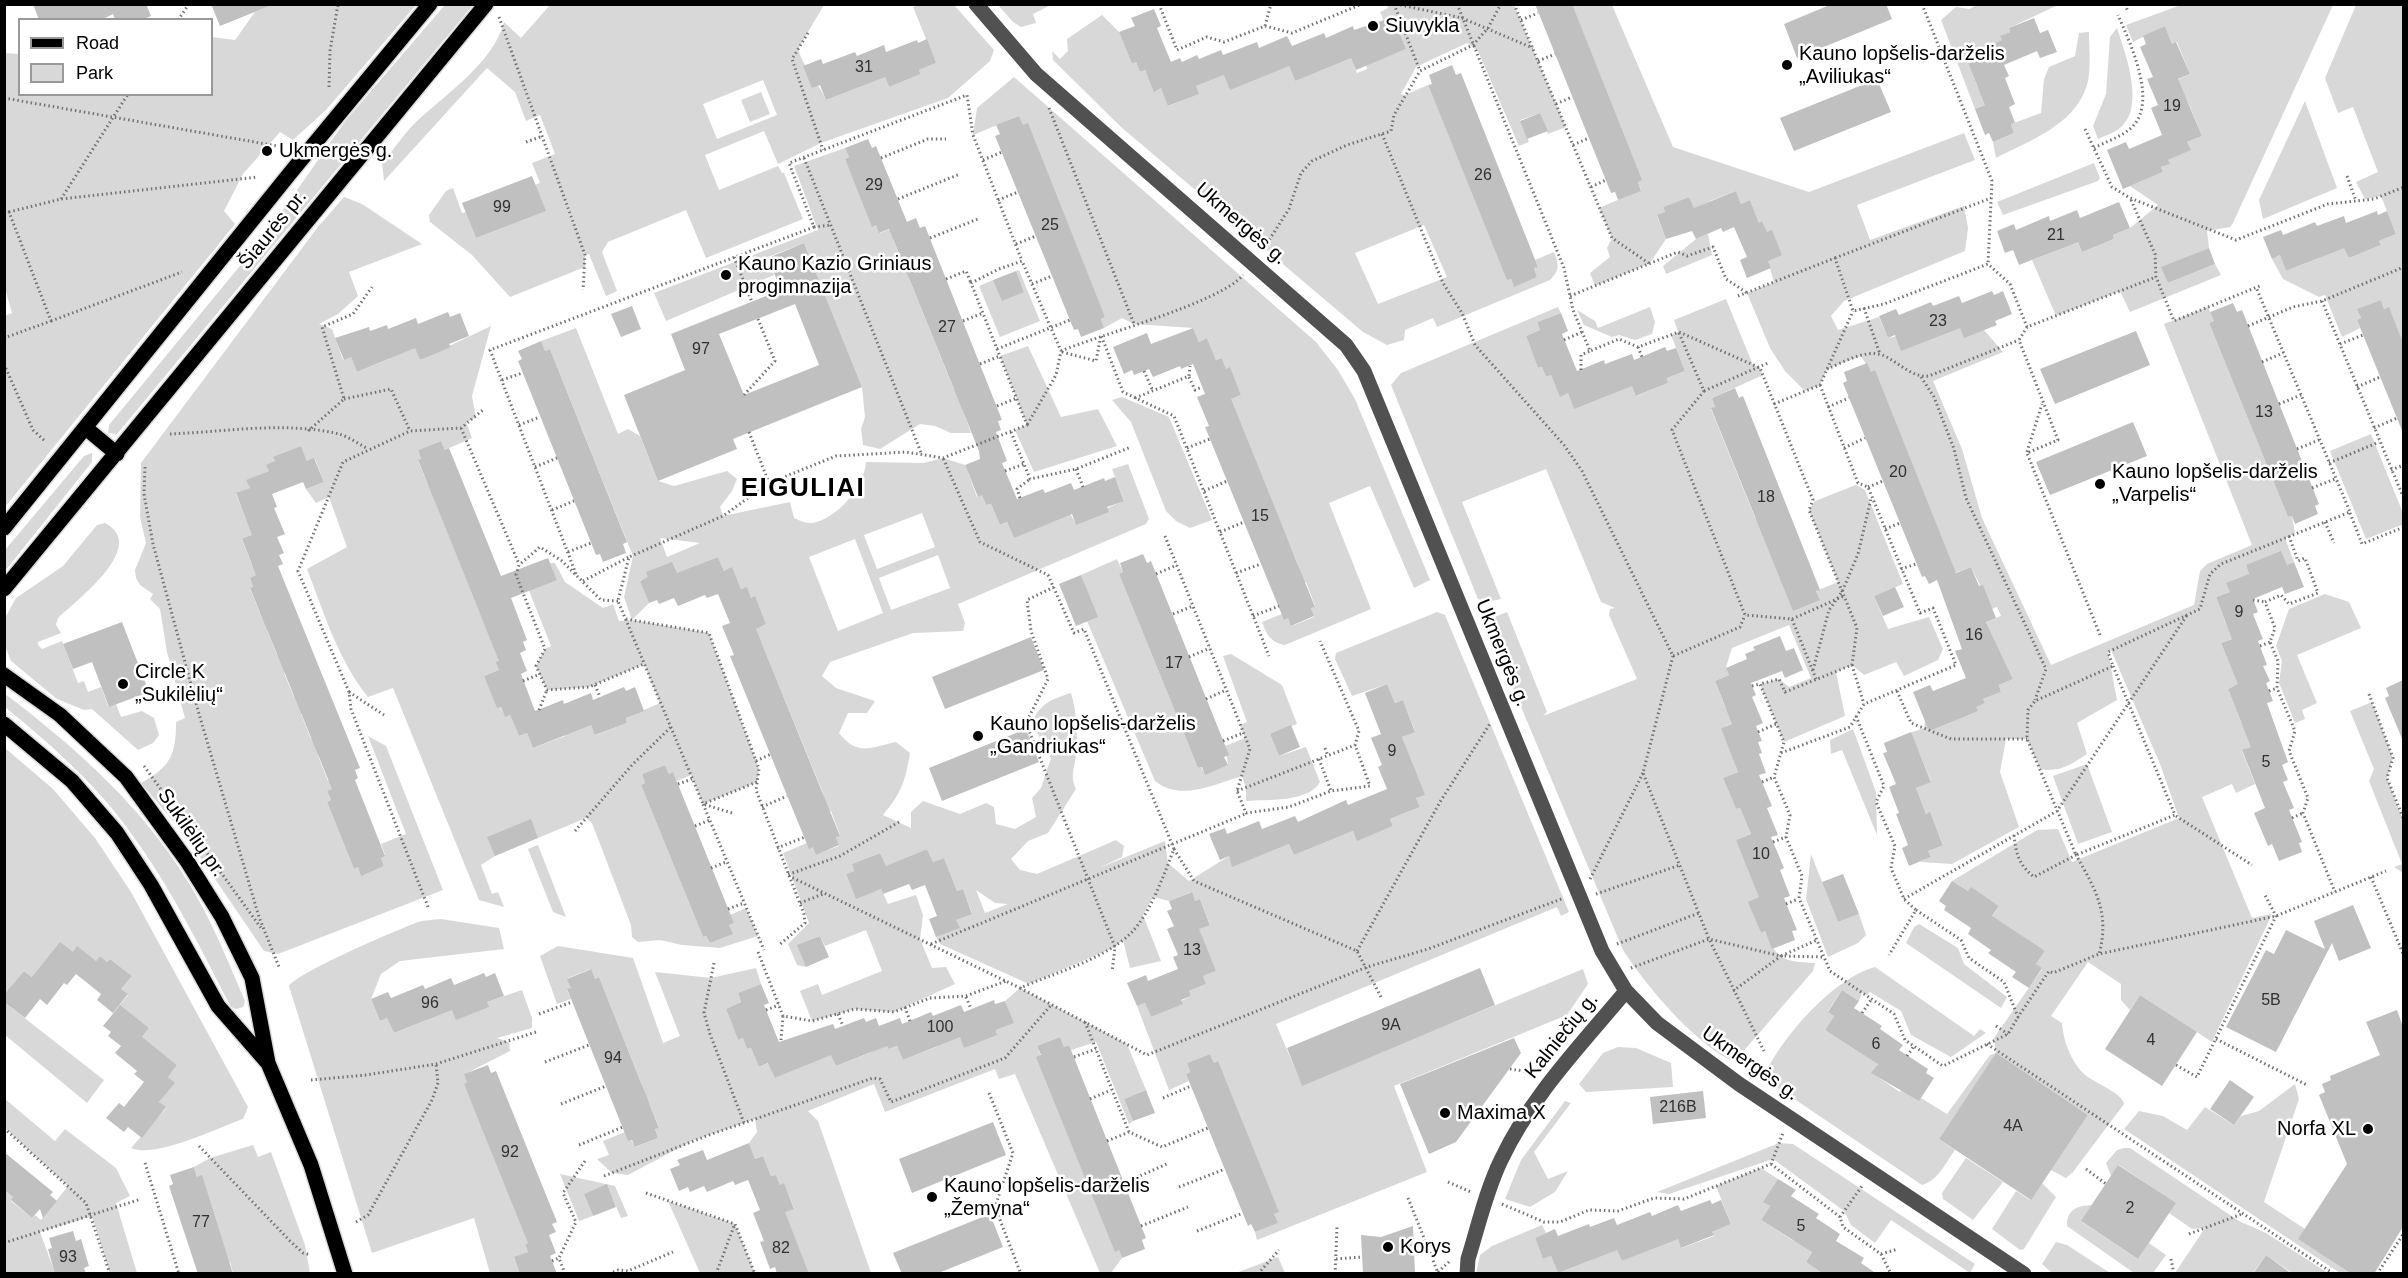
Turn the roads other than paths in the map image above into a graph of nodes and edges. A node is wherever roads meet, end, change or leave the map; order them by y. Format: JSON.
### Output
{"nodes":[{"id":1,"x":430,"y":4,"type":"edge"},
{"id":2,"x":486,"y":4,"type":"edge"},
{"id":3,"x":976,"y":4,"type":"edge"},
{"id":4,"x":87,"y":429,"type":"junction"},
{"id":5,"x":117,"y":454,"type":"junction"},
{"id":6,"x":4,"y":528,"type":"edge"},
{"id":7,"x":4,"y":589,"type":"edge"},
{"id":8,"x":4,"y":675,"type":"edge"},
{"id":9,"x":4,"y":724,"type":"edge"},
{"id":10,"x":1626,"y":991,"type":"junction"},
{"id":11,"x":268,"y":1063,"type":"junction"},
{"id":12,"x":345,"y":1274,"type":"edge"},
{"id":13,"x":1467,"y":1274,"type":"edge"},
{"id":14,"x":2024,"y":1274,"type":"edge"}],
"edges":[{"from":1,"to":4,"type":"main road","name":"Šiaurės pr."},
{"from":2,"to":5,"type":"main road","name":"Šiaurės pr."},
{"from":3,"to":10,"type":"street","name":"Ukmergės g."},
{"from":4,"to":5,"type":"main road"},
{"from":4,"to":6,"type":"main road","name":"Šiaurės pr."},
{"from":5,"to":7,"type":"main road","name":"Šiaurės pr."},
{"from":8,"to":11,"type":"main road","name":"Sukilėlių pr."},
{"from":9,"to":11,"type":"main road","name":"Sukilėlių pr."},
{"from":10,"to":13,"type":"street","name":"Kalniečių g."},
{"from":10,"to":14,"type":"street","name":"Ukmergės g."},
{"from":11,"to":12,"type":"main road","name":"Sukilėlių pr."}]}
